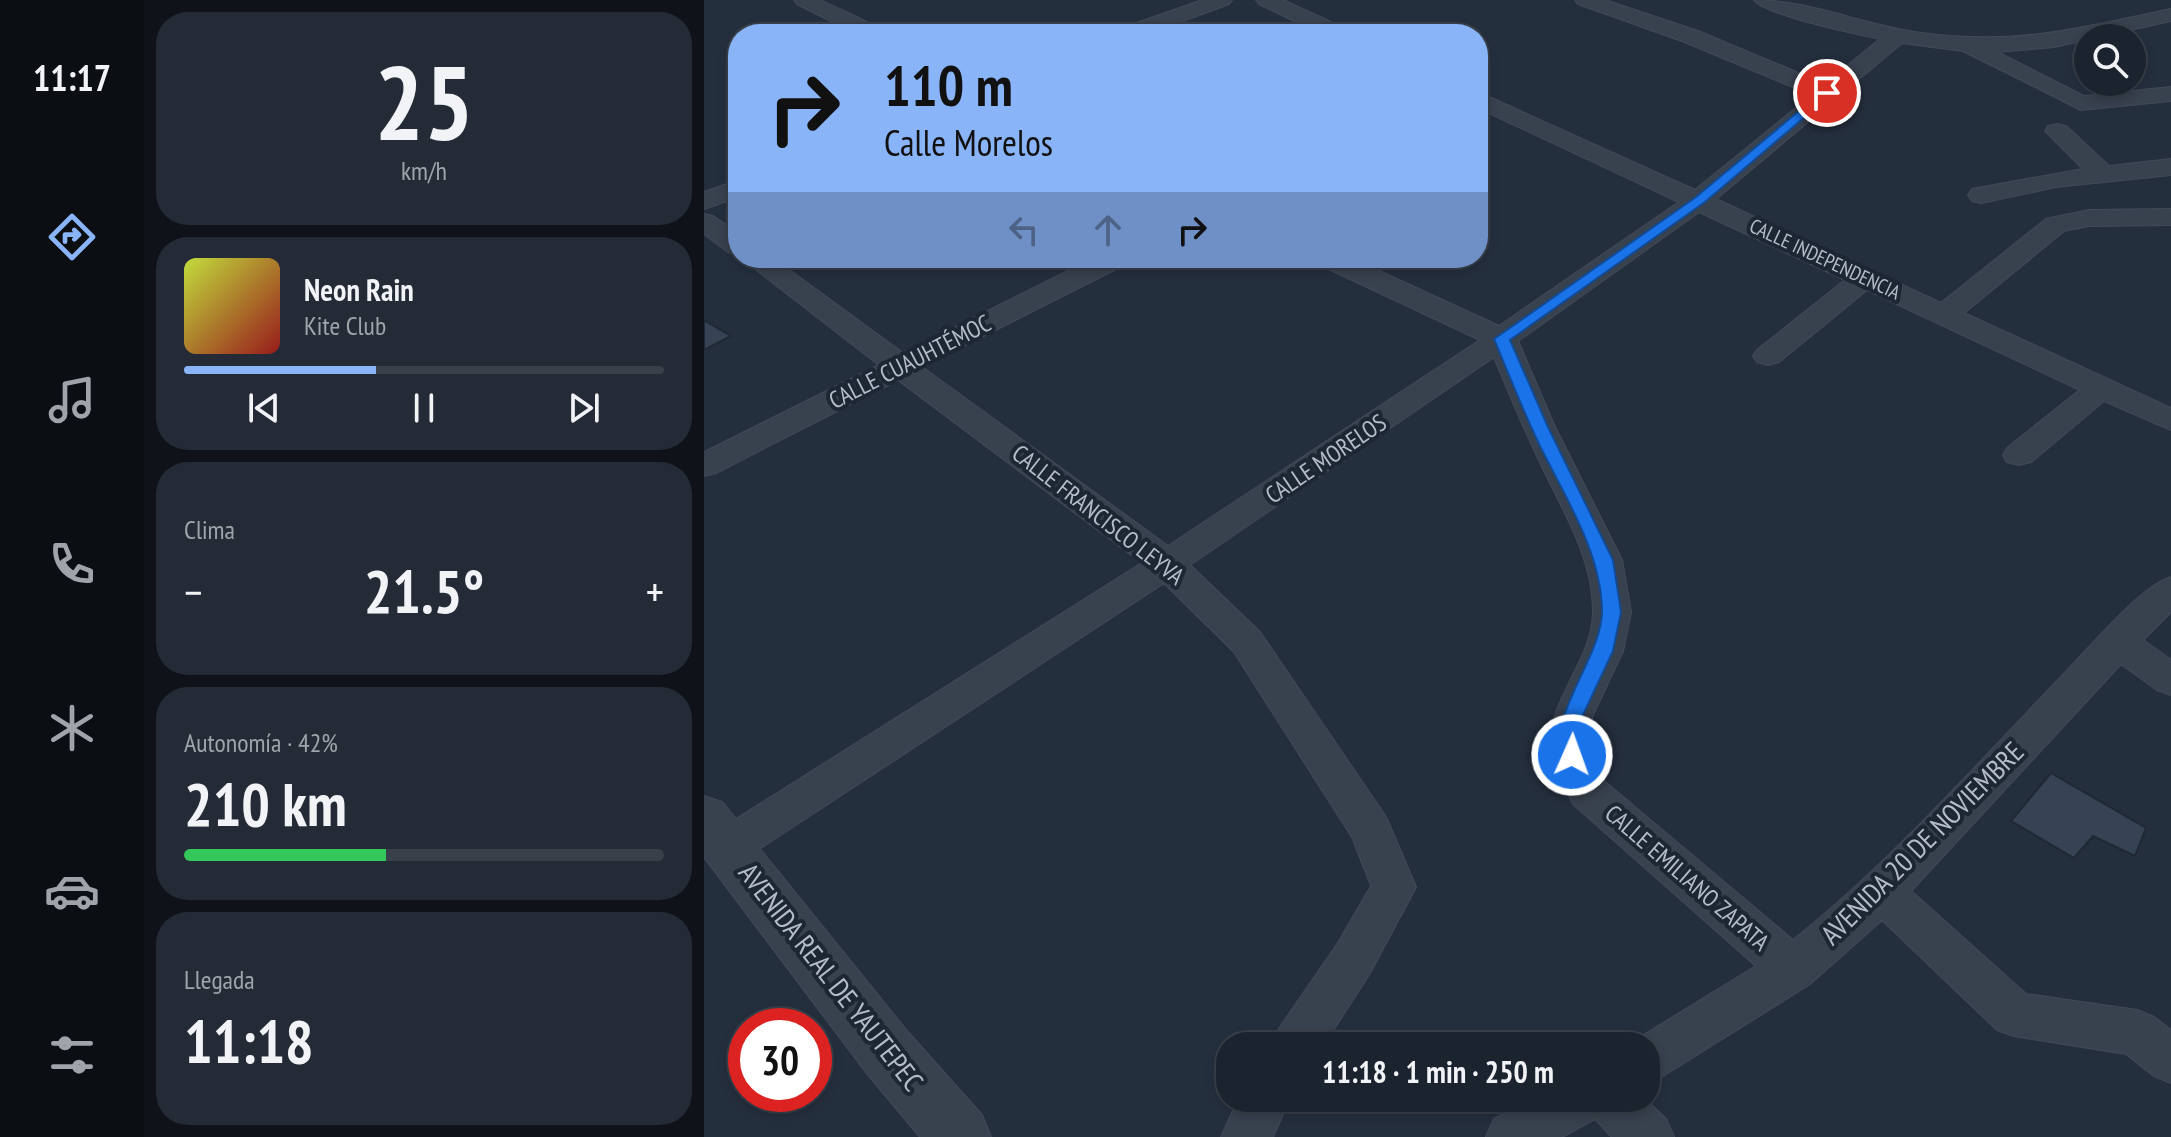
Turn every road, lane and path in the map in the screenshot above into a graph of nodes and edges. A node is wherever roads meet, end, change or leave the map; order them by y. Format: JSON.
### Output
{"nodes":[{"id":1,"x":804,"y":0,"type":"edge"},
{"id":2,"x":1222,"y":0,"type":"edge"},
{"id":3,"x":1266,"y":0,"type":"edge"},
{"id":4,"x":1585,"y":0,"type":"edge"},
{"id":5,"x":1764,"y":0,"type":"edge"},
{"id":6,"x":2171,"y":15,"type":"edge"},
{"id":7,"x":853,"y":24,"type":"edge"},
{"id":8,"x":1156,"y":24,"type":"edge"},
{"id":9,"x":1317,"y":24,"type":"edge"},
{"id":10,"x":1897,"y":36,"type":"junction"},
{"id":11,"x":1964,"y":43,"type":"junction"},
{"id":12,"x":1827,"y":93,"type":"junction"},
{"id":13,"x":2171,"y":94,"type":"edge"},
{"id":14,"x":1488,"y":104,"type":"edge"},
{"id":15,"x":2057,"y":131,"type":"dead end"},
{"id":16,"x":2171,"y":167,"type":"edge"},
{"id":17,"x":2102,"y":173,"type":"junction"},
{"id":18,"x":728,"y":192,"type":"edge"},
{"id":19,"x":1700,"y":199,"type":"junction"},
{"id":20,"x":704,"y":201,"type":"edge"},
{"id":21,"x":2171,"y":217,"type":"edge"},
{"id":22,"x":704,"y":222,"type":"edge"},
{"id":23,"x":2055,"y":225,"type":"junction"},
{"id":24,"x":728,"y":239,"type":"edge"},
{"id":25,"x":769,"y":268,"type":"edge"},
{"id":26,"x":1096,"y":268,"type":"edge"},
{"id":27,"x":1349,"y":268,"type":"edge"},
{"id":28,"x":1863,"y":279,"type":"junction"},
{"id":29,"x":1945,"y":314,"type":"junction"},
{"id":30,"x":1502,"y":339,"type":"junction"},
{"id":31,"x":1768,"y":356,"type":"dead end"},
{"id":32,"x":902,"y":366,"type":"junction"},
{"id":33,"x":2102,"y":387,"type":"junction"},
{"id":34,"x":2171,"y":420,"type":"edge"},
{"id":35,"x":2019,"y":455,"type":"dead end"},
{"id":36,"x":704,"y":465,"type":"edge"},
{"id":37,"x":1167,"y":564,"type":"junction"},
{"id":38,"x":2171,"y":590,"type":"edge"},
{"id":39,"x":2118,"y":642,"type":"junction"},
{"id":40,"x":2171,"y":680,"type":"edge"},
{"id":41,"x":716,"y":832,"type":"edge"},
{"id":42,"x":1882,"y":892,"type":"junction"},
{"id":43,"x":1793,"y":969,"type":"junction"},
{"id":44,"x":1304,"y":1032,"type":"edge"},
{"id":45,"x":1660,"y":1051,"type":"edge"},
{"id":46,"x":2171,"y":1060,"type":"edge"},
{"id":47,"x":1259,"y":1112,"type":"edge"},
{"id":48,"x":1558,"y":1112,"type":"edge"},
{"id":49,"x":1623,"y":1112,"type":"edge"},
{"id":50,"x":960,"y":1137,"type":"edge"},
{"id":51,"x":1247,"y":1137,"type":"edge"},
{"id":52,"x":1512,"y":1137,"type":"edge"},
{"id":53,"x":1648,"y":1137,"type":"edge"}],
"edges":[{"from":1,"to":7,"type":"street"},
{"from":2,"to":8,"type":"street"},
{"from":3,"to":9,"type":"street"},
{"from":4,"to":12,"type":"street"},
{"from":5,"to":10,"type":"street"},
{"from":6,"to":11,"type":"street"},
{"from":10,"to":11,"type":"street"},
{"from":10,"to":12,"type":"street","name":"CALLE MORELOS"},
{"from":11,"to":13,"type":"street"},
{"from":12,"to":19,"type":"street","name":"CALLE MORELOS"},
{"from":14,"to":19,"type":"street","name":"CALLE INDEPENDENCIA"},
{"from":15,"to":17,"type":"street"},
{"from":16,"to":17,"type":"street"},
{"from":17,"to":23,"type":"street"},
{"from":18,"to":20,"type":"street"},
{"from":19,"to":28,"type":"street","name":"CALLE INDEPENDENCIA"},
{"from":19,"to":30,"type":"street","name":"CALLE MORELOS"},
{"from":21,"to":23,"type":"street"},
{"from":22,"to":24,"type":"street"},
{"from":23,"to":29,"type":"street"},
{"from":25,"to":32,"type":"street","name":"CALLE FRANCISCO LEYVA"},
{"from":26,"to":32,"type":"street","name":"CALLE CUAUHTÉMOC"},
{"from":27,"to":30,"type":"street"},
{"from":28,"to":29,"type":"street","name":"CALLE INDEPENDENCIA"},
{"from":28,"to":31,"type":"street"},
{"from":29,"to":33,"type":"street","name":"CALLE INDEPENDENCIA"},
{"from":30,"to":37,"type":"street","name":"CALLE MORELOS"},
{"from":30,"to":43,"type":"street","name":"CALLE EMILIANO ZAPATA"},
{"from":32,"to":36,"type":"street","name":"CALLE CUAUHTÉMOC"},
{"from":32,"to":37,"type":"street","name":"CALLE FRANCISCO LEYVA"},
{"from":33,"to":34,"type":"street","name":"CALLE INDEPENDENCIA"},
{"from":33,"to":35,"type":"street"},
{"from":37,"to":41,"type":"street","name":"CALLE MORELOS"},
{"from":37,"to":44,"type":"street","name":"CALLE FRANCISCO LEYVA"},
{"from":38,"to":39,"type":"street","name":"AVENIDA 20 DE NOVIEMBRE"},
{"from":39,"to":40,"type":"street"},
{"from":39,"to":42,"type":"street","name":"AVENIDA 20 DE NOVIEMBRE"},
{"from":41,"to":50,"type":"street","name":"AVENIDA REAL DE YAUTEPEC"},
{"from":42,"to":43,"type":"street","name":"AVENIDA 20 DE NOVIEMBRE"},
{"from":42,"to":46,"type":"street"},
{"from":43,"to":45,"type":"street","name":"AVENIDA 20 DE NOVIEMBRE"},
{"from":47,"to":51,"type":"street"},
{"from":48,"to":52,"type":"street"},
{"from":49,"to":53,"type":"street"}]}
